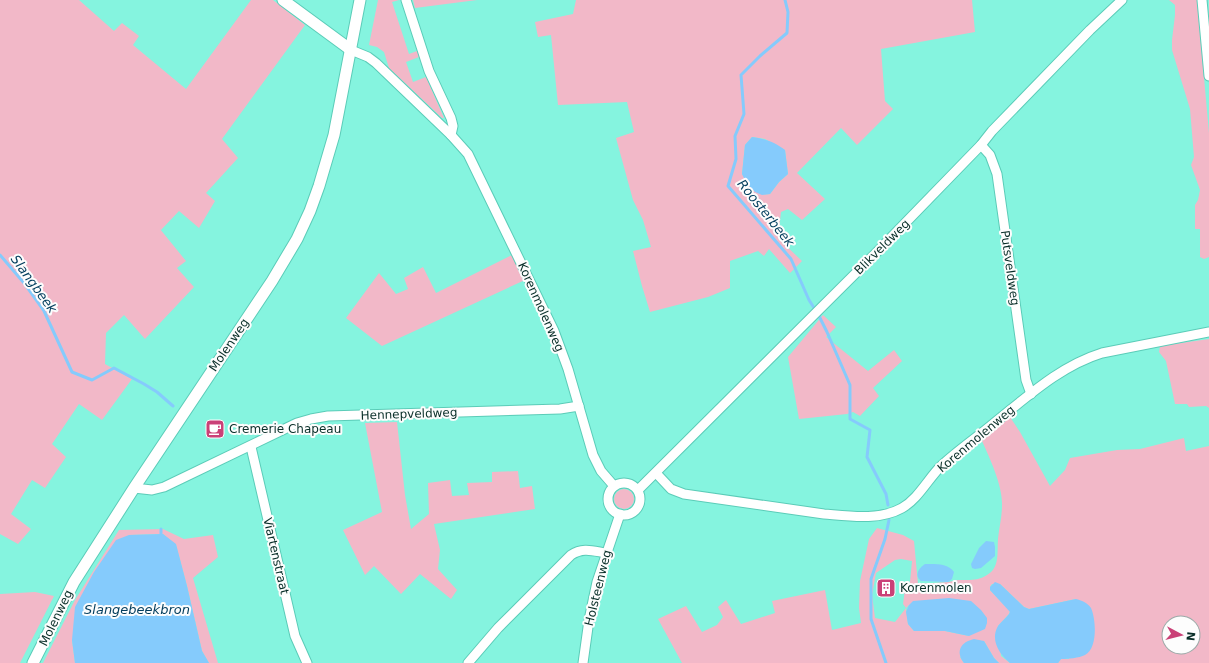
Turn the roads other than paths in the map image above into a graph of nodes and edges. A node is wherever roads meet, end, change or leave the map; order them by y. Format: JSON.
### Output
{"nodes":[{"id":1,"x":283,"y":0,"type":"edge"},
{"id":2,"x":360,"y":0,"type":"edge"},
{"id":3,"x":406,"y":0,"type":"edge"},
{"id":4,"x":1122,"y":0,"type":"edge"},
{"id":5,"x":1202,"y":0,"type":"edge"},
{"id":6,"x":351,"y":50,"type":"junction"},
{"id":7,"x":1209,"y":76,"type":"edge"},
{"id":8,"x":451,"y":135,"type":"junction"},
{"id":9,"x":981,"y":145,"type":"junction"},
{"id":10,"x":1209,"y":332,"type":"edge"},
{"id":11,"x":1031,"y":394,"type":"junction"},
{"id":12,"x":579,"y":406,"type":"junction"},
{"id":13,"x":251,"y":446,"type":"junction"},
{"id":14,"x":656,"y":473,"type":"junction"},
{"id":15,"x":614,"y":486,"type":"junction"},
{"id":16,"x":134,"y":488,"type":"junction"},
{"id":17,"x":638,"y":490,"type":"junction"},
{"id":18,"x":620,"y":514,"type":"junction"},
{"id":19,"x":606,"y":553,"type":"junction"},
{"id":20,"x":34,"y":663,"type":"edge"},
{"id":21,"x":307,"y":663,"type":"edge"},
{"id":22,"x":468,"y":663,"type":"edge"},
{"id":23,"x":583,"y":663,"type":"edge"}],
"edges":[{"from":1,"to":6,"type":"street"},
{"from":2,"to":6,"type":"street","name":"Molenweg"},
{"from":3,"to":8,"type":"street"},
{"from":4,"to":9,"type":"street","name":"Blikveldweg"},
{"from":5,"to":7,"type":"street"},
{"from":6,"to":8,"type":"street","name":"Korenmolenweg"},
{"from":6,"to":16,"type":"street","name":"Molenweg"},
{"from":8,"to":12,"type":"street","name":"Korenmolenweg"},
{"from":9,"to":11,"type":"street","name":"Putsveldweg"},
{"from":9,"to":14,"type":"street","name":"Blikveldweg"},
{"from":10,"to":11,"type":"street","name":"Korenmolenweg"},
{"from":11,"to":14,"type":"street","name":"Korenmolenweg"},
{"from":12,"to":13,"type":"street","name":"Hennepveldweg"},
{"from":12,"to":15,"type":"street","name":"Korenmolenweg"},
{"from":13,"to":16,"type":"street","name":"Hennepveldweg"},
{"from":13,"to":21,"type":"street","name":"Viartenstraat"},
{"from":14,"to":17,"type":"street","name":"Blikveldweg"},
{"from":15,"to":17,"type":"street"},
{"from":15,"to":18,"type":"street"},
{"from":16,"to":20,"type":"street","name":"Molenweg"},
{"from":17,"to":18,"type":"street"},
{"from":18,"to":19,"type":"street","name":"Holsteenweg"},
{"from":19,"to":22,"type":"street"},
{"from":19,"to":23,"type":"street","name":"Holsteenweg"}]}
